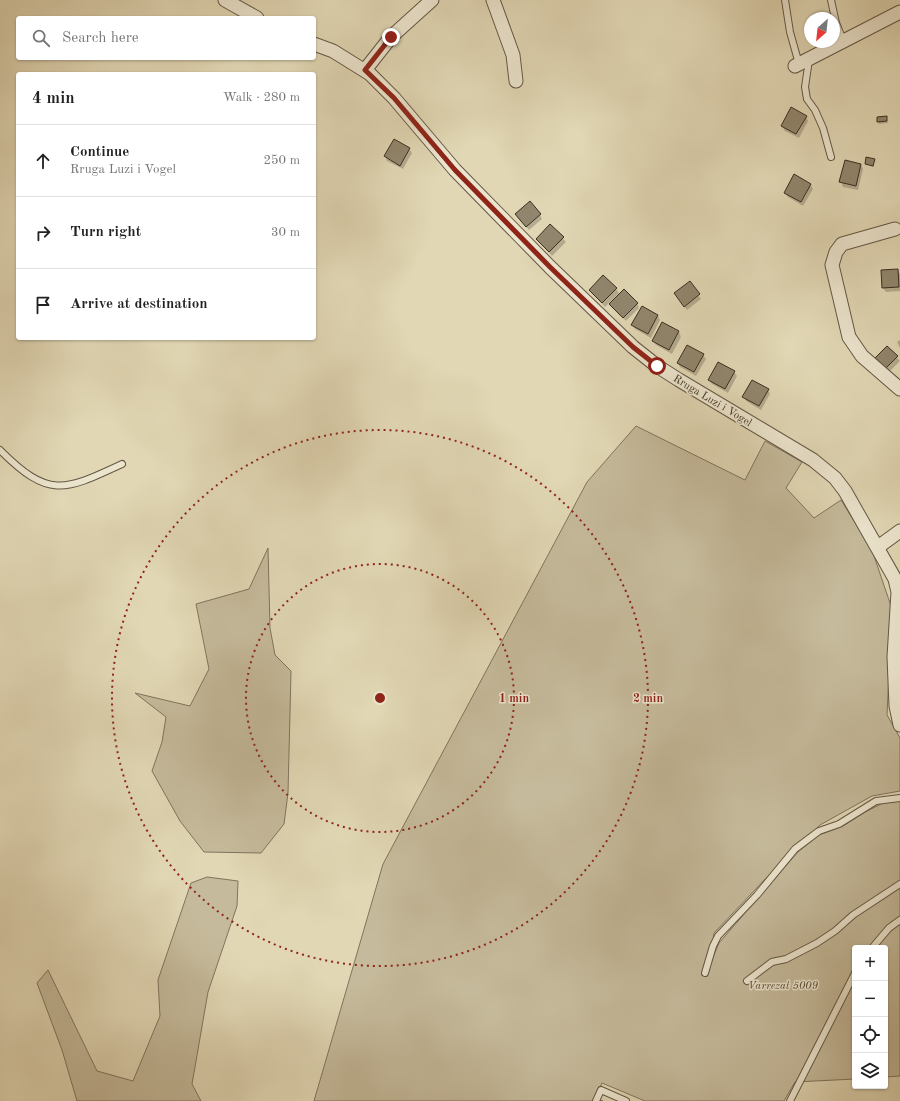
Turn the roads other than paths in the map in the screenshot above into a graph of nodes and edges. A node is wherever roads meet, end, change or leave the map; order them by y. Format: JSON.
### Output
{"nodes":[{"id":1,"x":225,"y":0,"type":"edge"},
{"id":2,"x":432,"y":0,"type":"edge"},
{"id":3,"x":493,"y":0,"type":"edge"},
{"id":4,"x":785,"y":0,"type":"edge"},
{"id":5,"x":831,"y":0,"type":"edge"},
{"id":6,"x":900,"y":12,"type":"edge"},
{"id":7,"x":253,"y":16,"type":"edge"},
{"id":8,"x":843,"y":40,"type":"junction"},
{"id":9,"x":316,"y":45,"type":"edge"},
{"id":10,"x":801,"y":63,"type":"junction"},
{"id":11,"x":365,"y":70,"type":"junction"},
{"id":12,"x":516,"y":81,"type":"dead end"},
{"id":13,"x":831,"y":157,"type":"dead end"},
{"id":14,"x":895,"y":229,"type":"dead end"},
{"id":15,"x":900,"y":389,"type":"edge"},
{"id":16,"x":0,"y":450,"type":"edge"},
{"id":17,"x":122,"y":464,"type":"dead end"},
{"id":18,"x":900,"y":531,"type":"edge"},
{"id":19,"x":878,"y":547,"type":"junction"},
{"id":20,"x":899,"y":608,"type":"edge"},
{"id":21,"x":900,"y":725,"type":"edge"},
{"id":22,"x":900,"y":798,"type":"edge"},
{"id":23,"x":900,"y":884,"type":"edge"},
{"id":24,"x":900,"y":920,"type":"edge"},
{"id":25,"x":875,"y":945,"type":"edge"},
{"id":26,"x":705,"y":973,"type":"dead end"},
{"id":27,"x":852,"y":979,"type":"edge"},
{"id":28,"x":747,"y":981,"type":"dead end"},
{"id":29,"x":596,"y":1101,"type":"edge"},
{"id":30,"x":626,"y":1101,"type":"edge"},
{"id":31,"x":790,"y":1101,"type":"edge"}],
"edges":[{"from":1,"to":7,"type":"street"},
{"from":2,"to":11,"type":"street"},
{"from":3,"to":12,"type":"street"},
{"from":4,"to":10,"type":"lane"},
{"from":5,"to":8,"type":"lane"},
{"from":6,"to":8,"type":"street"},
{"from":8,"to":10,"type":"street"},
{"from":9,"to":11,"type":"street","name":"Rruga Luzi i Vogel"},
{"from":10,"to":13,"type":"lane"},
{"from":11,"to":19,"type":"street","name":"Rruga Luzi i Vogel"},
{"from":14,"to":15,"type":"street"},
{"from":16,"to":17,"type":"lane"},
{"from":18,"to":19,"type":"street"},
{"from":19,"to":20,"type":"street","name":"Rruga Luzi i Vogel"},
{"from":20,"to":21,"type":"street","name":"Rruga Luzi i Vogel"},
{"from":22,"to":26,"type":"lane"},
{"from":23,"to":28,"type":"lane"},
{"from":24,"to":25,"type":"lane"},
{"from":27,"to":31,"type":"lane"},
{"from":29,"to":30,"type":"lane"}]}
